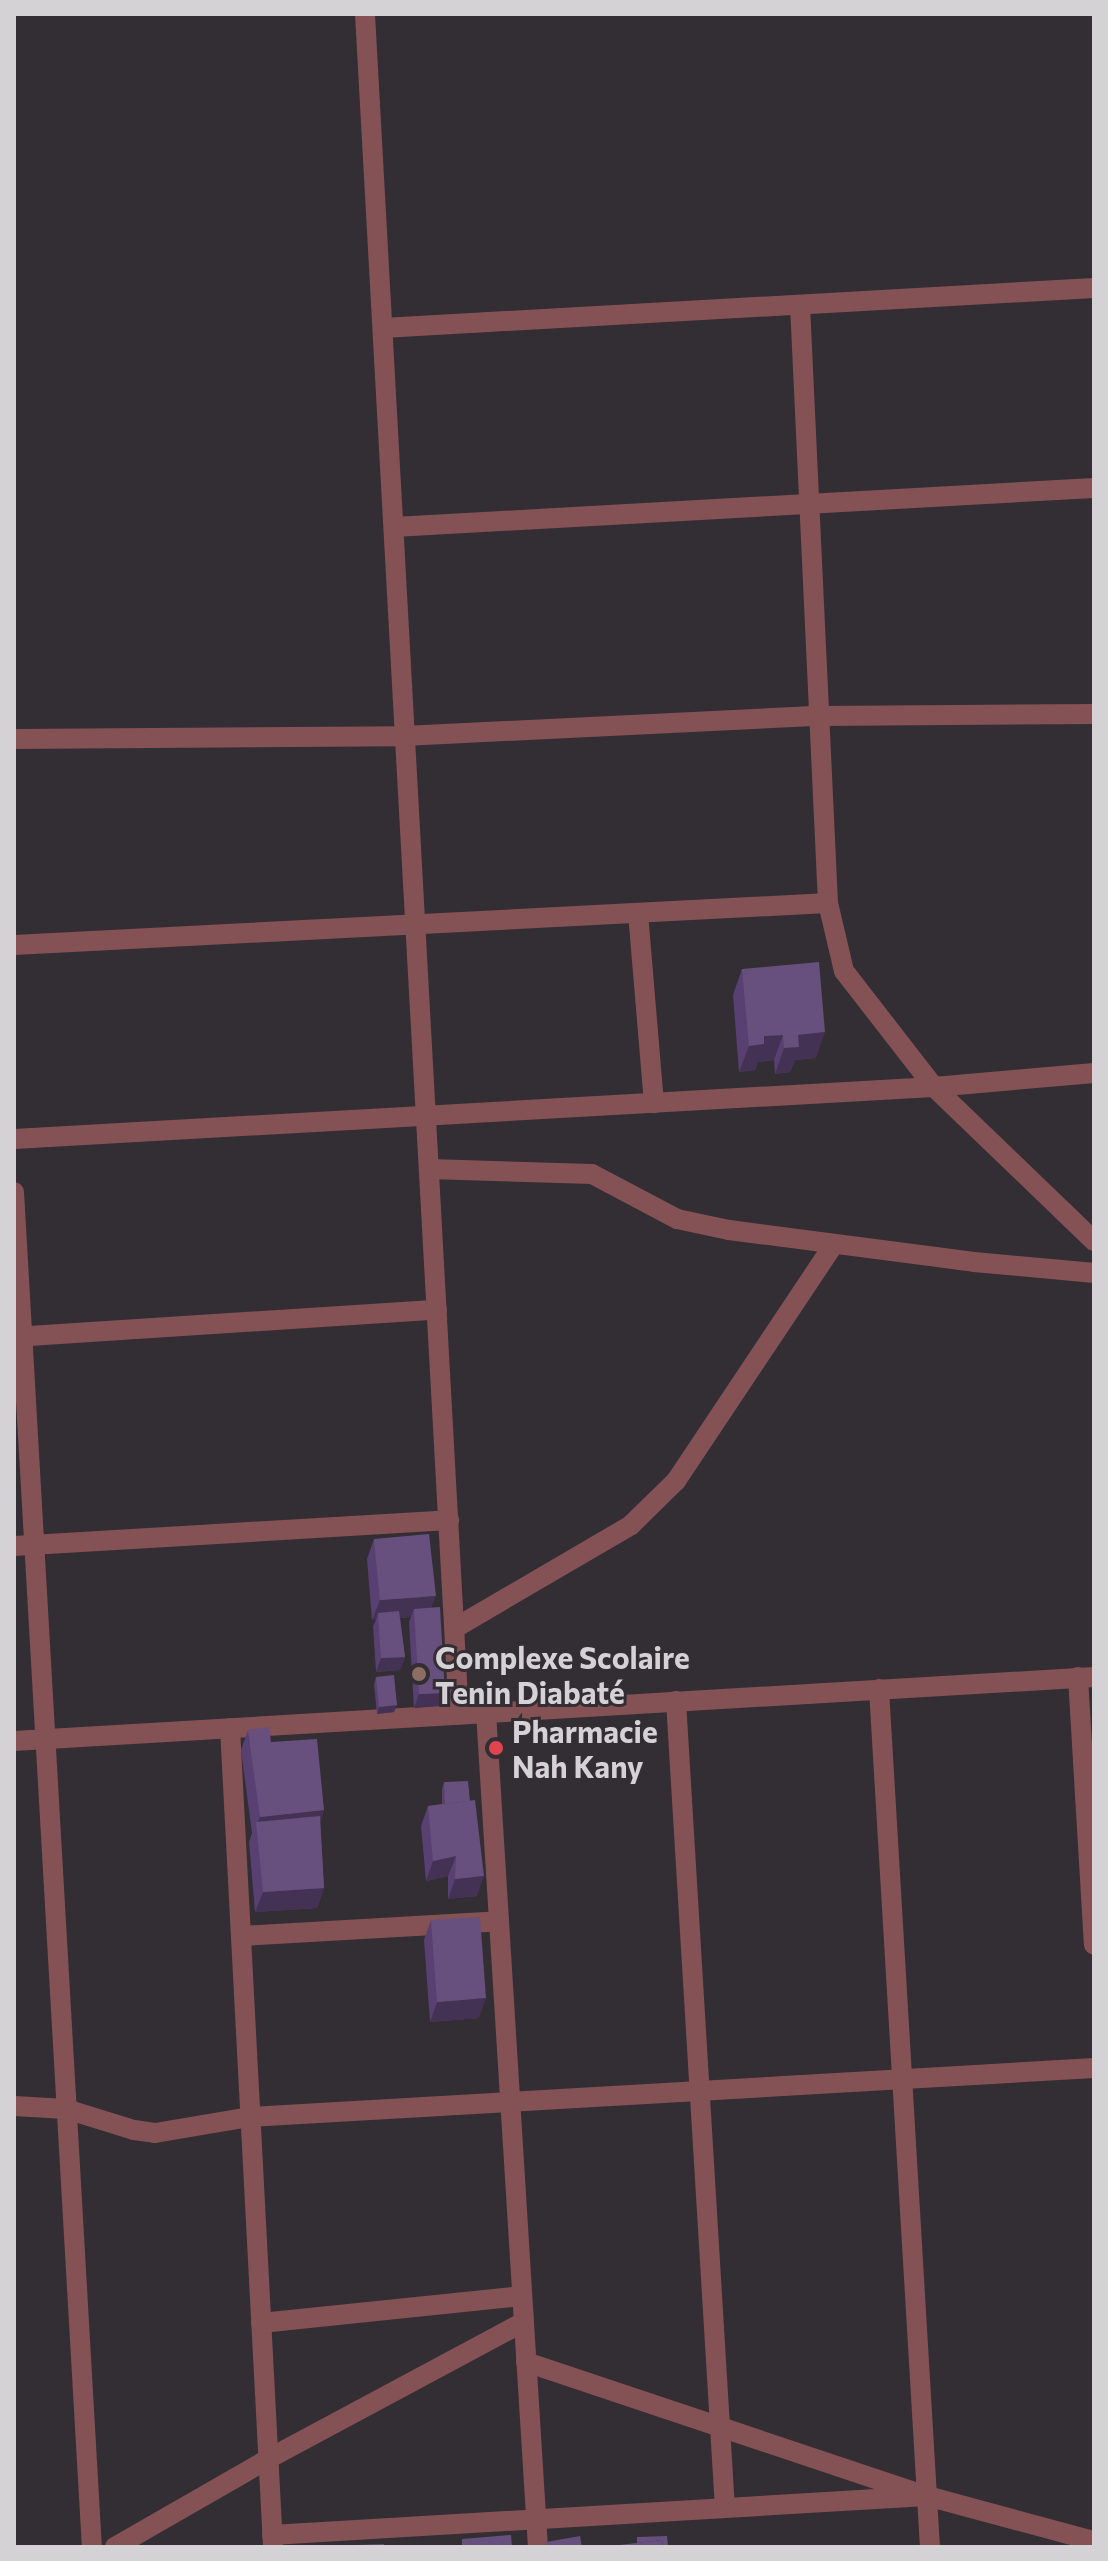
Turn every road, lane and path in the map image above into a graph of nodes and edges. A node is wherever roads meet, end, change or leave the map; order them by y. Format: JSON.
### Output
{"nodes":[{"id":1,"x":365,"y":14,"type":"edge"},
{"id":2,"x":1094,"y":288,"type":"edge"},
{"id":3,"x":800,"y":305,"type":"junction"},
{"id":4,"x":383,"y":328,"type":"junction"},
{"id":5,"x":1094,"y":488,"type":"edge"},
{"id":6,"x":809,"y":504,"type":"junction"},
{"id":7,"x":394,"y":527,"type":"junction"},
{"id":8,"x":1094,"y":714,"type":"edge"},
{"id":9,"x":819,"y":716,"type":"junction"},
{"id":10,"x":404,"y":736,"type":"junction"},
{"id":11,"x":14,"y":739,"type":"edge"},
{"id":12,"x":828,"y":903,"type":"junction"},
{"id":13,"x":638,"y":913,"type":"junction"},
{"id":14,"x":416,"y":924,"type":"junction"},
{"id":15,"x":14,"y":945,"type":"edge"},
{"id":16,"x":1094,"y":1073,"type":"edge"},
{"id":17,"x":934,"y":1087,"type":"junction"},
{"id":18,"x":654,"y":1103,"type":"junction"},
{"id":19,"x":426,"y":1116,"type":"junction"},
{"id":20,"x":14,"y":1139,"type":"edge"},
{"id":21,"x":429,"y":1169,"type":"junction"},
{"id":22,"x":14,"y":1192,"type":"edge"},
{"id":23,"x":1094,"y":1241,"type":"edge"},
{"id":24,"x":834,"y":1244,"type":"junction"},
{"id":25,"x":1094,"y":1273,"type":"edge"},
{"id":26,"x":437,"y":1310,"type":"junction"},
{"id":27,"x":18,"y":1337,"type":"edge"},
{"id":28,"x":449,"y":1520,"type":"junction"},
{"id":29,"x":24,"y":1545,"type":"edge"},
{"id":30,"x":455,"y":1628,"type":"junction"},
{"id":31,"x":1086,"y":1677,"type":"edge"},
{"id":32,"x":879,"y":1689,"type":"junction"},
{"id":33,"x":676,"y":1701,"type":"junction"},
{"id":34,"x":486,"y":1712,"type":"junction"},
{"id":35,"x":459,"y":1714,"type":"junction"},
{"id":36,"x":230,"y":1728,"type":"junction"},
{"id":37,"x":45,"y":1739,"type":"junction"},
{"id":38,"x":14,"y":1741,"type":"edge"},
{"id":39,"x":499,"y":1921,"type":"junction"},
{"id":40,"x":241,"y":1936,"type":"junction"},
{"id":41,"x":1094,"y":1945,"type":"edge"},
{"id":42,"x":1094,"y":2068,"type":"edge"},
{"id":43,"x":902,"y":2079,"type":"junction"},
{"id":44,"x":700,"y":2091,"type":"junction"},
{"id":45,"x":510,"y":2102,"type":"junction"},
{"id":46,"x":14,"y":2106,"type":"edge"},
{"id":47,"x":66,"y":2109,"type":"junction"},
{"id":48,"x":250,"y":2117,"type":"junction"},
{"id":49,"x":522,"y":2296,"type":"junction"},
{"id":50,"x":524,"y":2322,"type":"junction"},
{"id":51,"x":261,"y":2323,"type":"junction"},
{"id":52,"x":526,"y":2362,"type":"junction"},
{"id":53,"x":720,"y":2426,"type":"junction"},
{"id":54,"x":268,"y":2459,"type":"junction"},
{"id":55,"x":927,"y":2496,"type":"junction"},
{"id":56,"x":725,"y":2508,"type":"junction"},
{"id":57,"x":536,"y":2519,"type":"junction"},
{"id":58,"x":272,"y":2541,"type":"edge"},
{"id":59,"x":1094,"y":2541,"type":"edge"},
{"id":60,"x":92,"y":2547,"type":"edge"},
{"id":61,"x":115,"y":2547,"type":"edge"},
{"id":62,"x":538,"y":2547,"type":"edge"},
{"id":63,"x":930,"y":2547,"type":"edge"}],
"edges":[{"from":1,"to":4,"type":"street"},
{"from":2,"to":3,"type":"street"},
{"from":3,"to":4,"type":"street"},
{"from":3,"to":6,"type":"street"},
{"from":4,"to":7,"type":"street"},
{"from":5,"to":6,"type":"street"},
{"from":6,"to":7,"type":"street"},
{"from":6,"to":9,"type":"street"},
{"from":7,"to":10,"type":"street"},
{"from":8,"to":9,"type":"street"},
{"from":9,"to":10,"type":"street"},
{"from":9,"to":12,"type":"street"},
{"from":10,"to":11,"type":"street"},
{"from":10,"to":14,"type":"street"},
{"from":12,"to":13,"type":"street"},
{"from":12,"to":17,"type":"street"},
{"from":13,"to":14,"type":"street"},
{"from":13,"to":18,"type":"street"},
{"from":14,"to":15,"type":"street"},
{"from":14,"to":19,"type":"street"},
{"from":16,"to":17,"type":"street"},
{"from":17,"to":18,"type":"street"},
{"from":17,"to":23,"type":"street"},
{"from":18,"to":19,"type":"street"},
{"from":19,"to":20,"type":"street"},
{"from":19,"to":21,"type":"street"},
{"from":21,"to":24,"type":"street"},
{"from":21,"to":26,"type":"street"},
{"from":22,"to":27,"type":"street"},
{"from":24,"to":25,"type":"street"},
{"from":24,"to":30,"type":"street"},
{"from":26,"to":27,"type":"street"},
{"from":26,"to":28,"type":"street"},
{"from":27,"to":29,"type":"street"},
{"from":28,"to":29,"type":"street"},
{"from":28,"to":30,"type":"street"},
{"from":29,"to":37,"type":"street"},
{"from":30,"to":35,"type":"street"},
{"from":31,"to":32,"type":"street"},
{"from":31,"to":41,"type":"street"},
{"from":32,"to":33,"type":"street"},
{"from":32,"to":43,"type":"street"},
{"from":33,"to":34,"type":"street"},
{"from":33,"to":44,"type":"street"},
{"from":34,"to":35,"type":"street"},
{"from":34,"to":39,"type":"street"},
{"from":35,"to":36,"type":"street"},
{"from":36,"to":37,"type":"street"},
{"from":36,"to":40,"type":"street"},
{"from":37,"to":38,"type":"street"},
{"from":37,"to":47,"type":"street"},
{"from":39,"to":40,"type":"street"},
{"from":39,"to":45,"type":"street"},
{"from":40,"to":48,"type":"street"},
{"from":42,"to":43,"type":"street"},
{"from":43,"to":44,"type":"street"},
{"from":43,"to":55,"type":"street"},
{"from":44,"to":45,"type":"street"},
{"from":44,"to":53,"type":"street"},
{"from":45,"to":48,"type":"street"},
{"from":45,"to":49,"type":"street"},
{"from":46,"to":47,"type":"street"},
{"from":47,"to":48,"type":"street"},
{"from":47,"to":60,"type":"street"},
{"from":48,"to":51,"type":"street"},
{"from":49,"to":50,"type":"street"},
{"from":49,"to":51,"type":"street"},
{"from":50,"to":52,"type":"street"},
{"from":50,"to":54,"type":"street"},
{"from":51,"to":54,"type":"street"},
{"from":52,"to":53,"type":"street"},
{"from":52,"to":57,"type":"street"},
{"from":53,"to":55,"type":"street"},
{"from":53,"to":56,"type":"street"},
{"from":54,"to":58,"type":"street"},
{"from":54,"to":61,"type":"street"},
{"from":55,"to":56,"type":"street"},
{"from":55,"to":59,"type":"street"},
{"from":55,"to":63,"type":"street"},
{"from":56,"to":57,"type":"street"},
{"from":57,"to":58,"type":"street"},
{"from":57,"to":62,"type":"street"}]}
